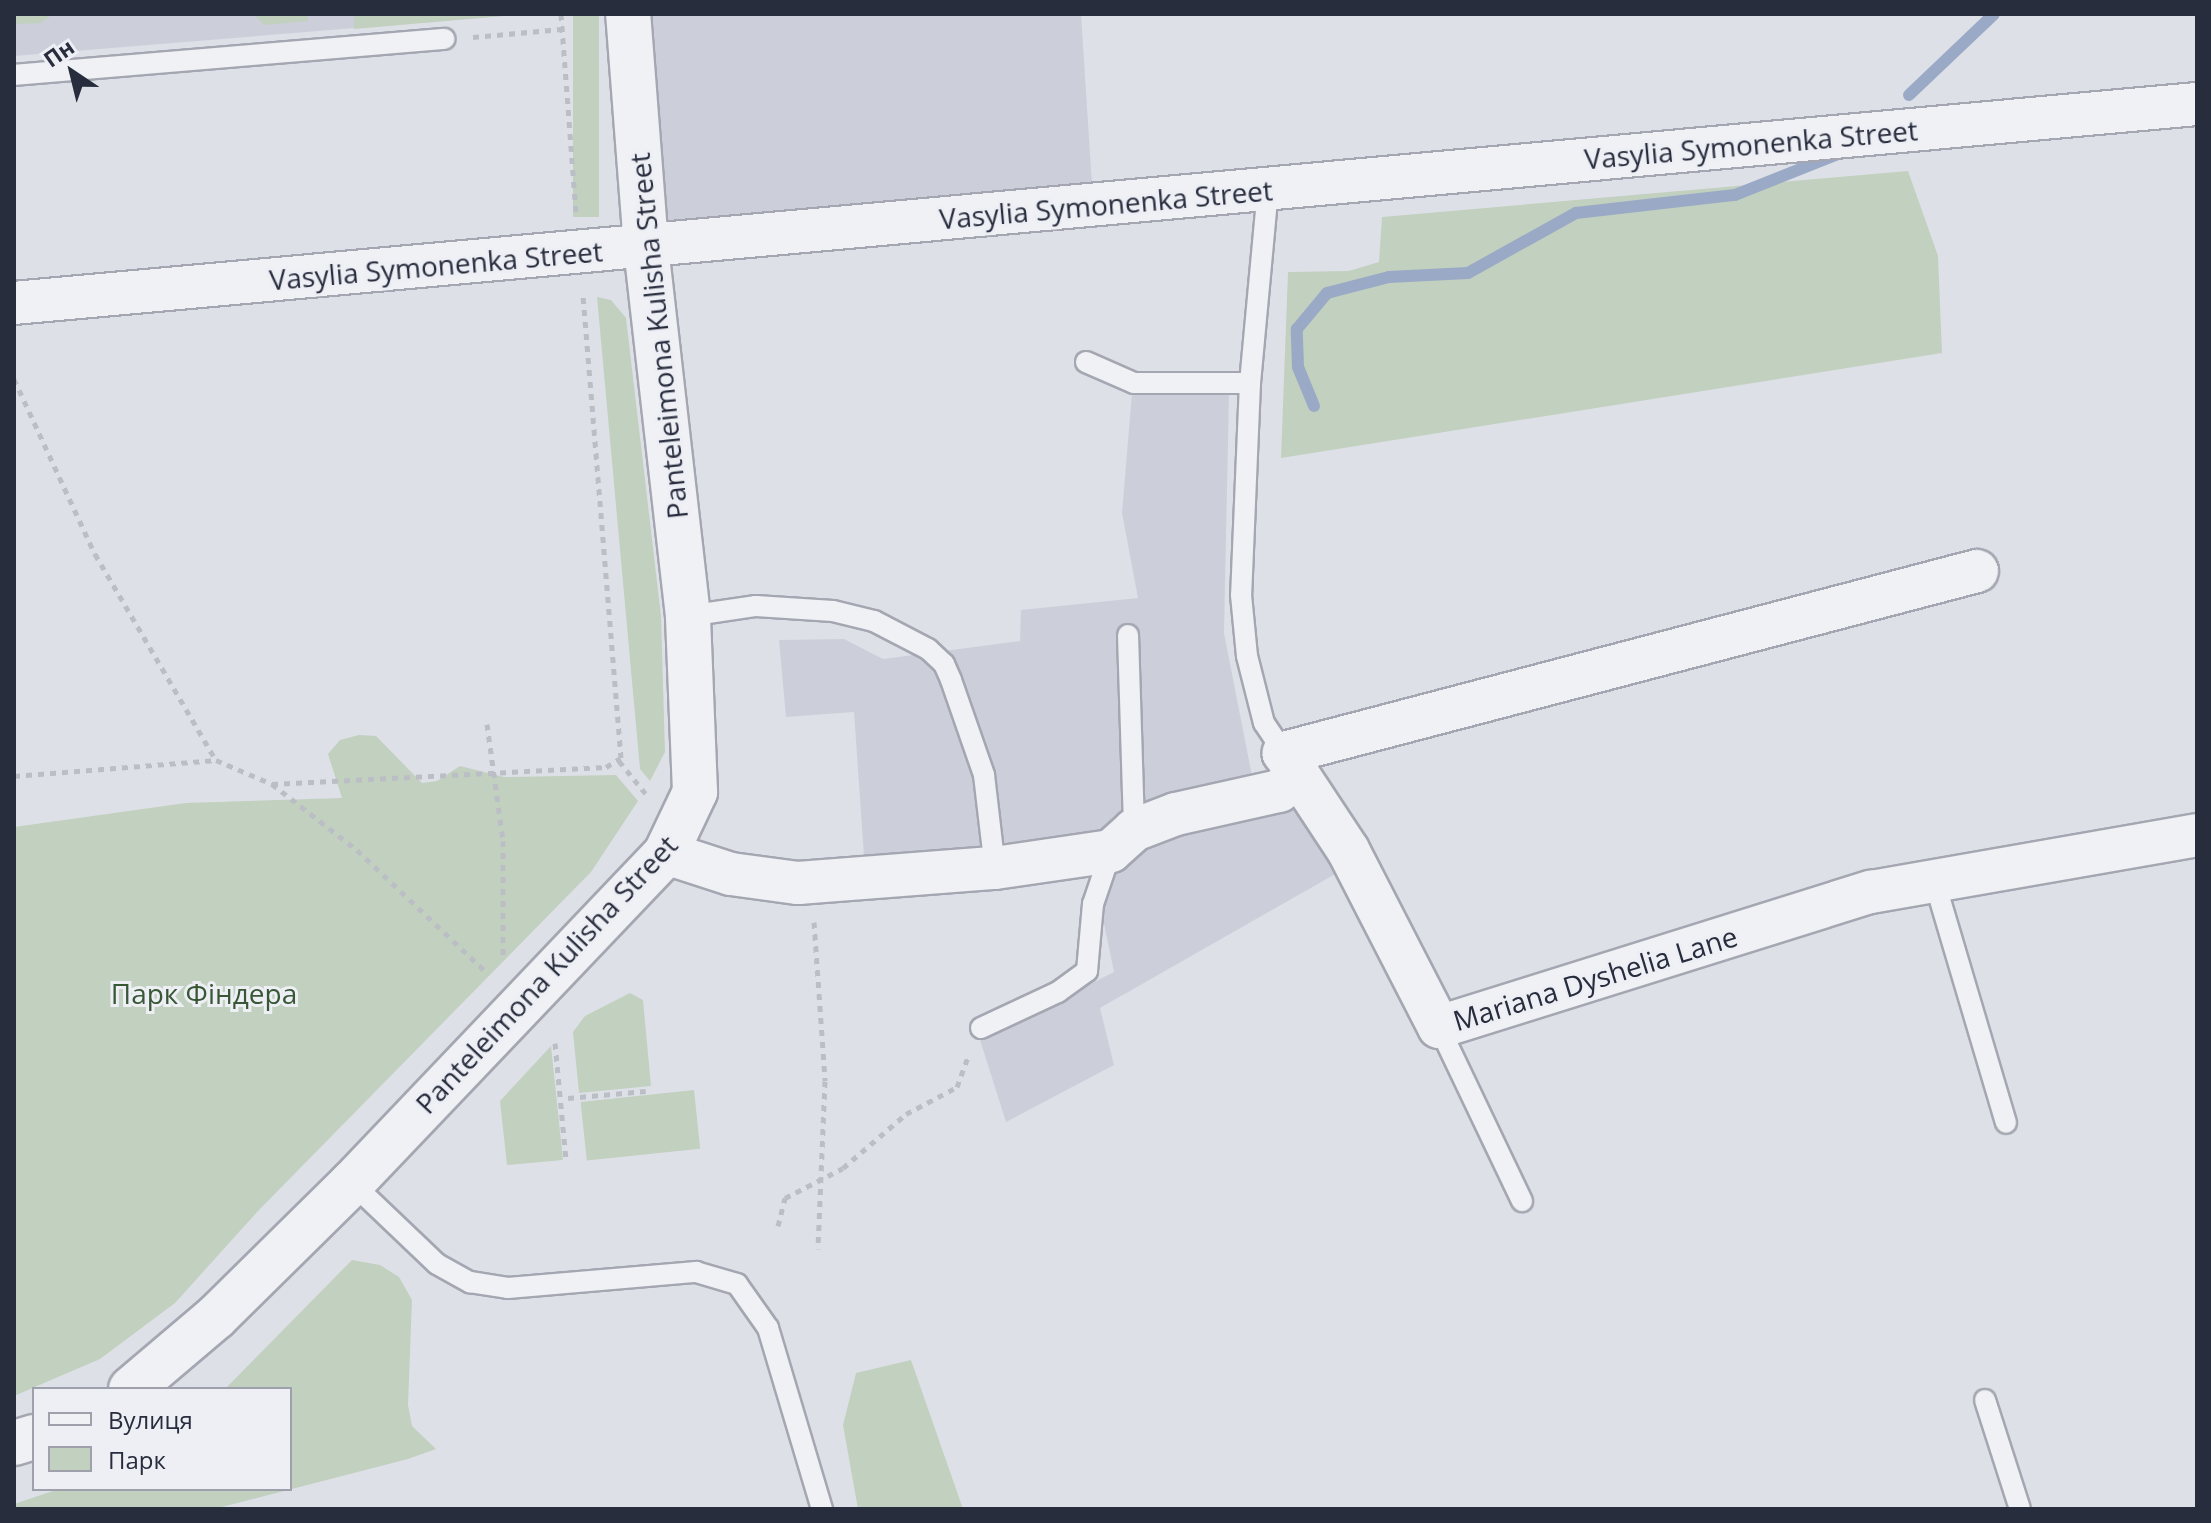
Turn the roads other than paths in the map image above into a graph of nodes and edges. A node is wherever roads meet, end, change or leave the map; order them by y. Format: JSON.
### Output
{"nodes":[{"id":1,"x":628,"y":14,"type":"edge"},
{"id":2,"x":444,"y":39,"type":"road end"},
{"id":3,"x":14,"y":75,"type":"edge"},
{"id":4,"x":2197,"y":104,"type":"edge"},
{"id":5,"x":1268,"y":189,"type":"junction"},
{"id":6,"x":646,"y":246,"type":"junction"},
{"id":7,"x":14,"y":303,"type":"edge"},
{"id":8,"x":1086,"y":362,"type":"dead end"},
{"id":9,"x":1250,"y":383,"type":"junction"},
{"id":10,"x":1977,"y":571,"type":"dead end"},
{"id":11,"x":688,"y":616,"type":"junction"},
{"id":12,"x":1128,"y":635,"type":"dead end"},
{"id":13,"x":1291,"y":764,"type":"junction"},
{"id":14,"x":2197,"y":835,"type":"edge"},
{"id":15,"x":1123,"y":840,"type":"junction"},
{"id":16,"x":666,"y":853,"type":"junction"},
{"id":17,"x":995,"y":868,"type":"junction"},
{"id":18,"x":1935,"y":883,"type":"junction"},
{"id":19,"x":1439,"y":1027,"type":"junction"},
{"id":20,"x":981,"y":1028,"type":"road end"},
{"id":21,"x":2006,"y":1123,"type":"dead end"},
{"id":22,"x":352,"y":1183,"type":"junction"},
{"id":23,"x":1522,"y":1201,"type":"dead end"},
{"id":24,"x":133,"y":1387,"type":"edge"},
{"id":25,"x":1985,"y":1400,"type":"dead end"},
{"id":26,"x":822,"y":1509,"type":"edge"},
{"id":27,"x":2020,"y":1509,"type":"edge"}],
"edges":[{"from":1,"to":6,"type":"street","name":"Panteleimona Kulisha Street"},
{"from":2,"to":3,"type":"lane"},
{"from":4,"to":5,"type":"street","name":"Vasylia Symonenka Street"},
{"from":5,"to":6,"type":"street","name":"Vasylia Symonenka Street"},
{"from":5,"to":9,"type":"lane"},
{"from":6,"to":7,"type":"street","name":"Vasylia Symonenka Street"},
{"from":6,"to":11,"type":"street","name":"Panteleimona Kulisha Street"},
{"from":8,"to":9,"type":"lane"},
{"from":9,"to":13,"type":"lane"},
{"from":10,"to":13,"type":"street"},
{"from":11,"to":16,"type":"street","name":"Panteleimona Kulisha Street"},
{"from":11,"to":17,"type":"lane"},
{"from":12,"to":15,"type":"lane"},
{"from":13,"to":15,"type":"street"},
{"from":13,"to":19,"type":"street","name":"Mariana Dyshelia Lane"},
{"from":14,"to":18,"type":"street","name":"Mariana Dyshelia Lane"},
{"from":15,"to":17,"type":"street"},
{"from":15,"to":20,"type":"lane"},
{"from":16,"to":17,"type":"street"},
{"from":16,"to":22,"type":"street","name":"Panteleimona Kulisha Street"},
{"from":18,"to":19,"type":"street","name":"Mariana Dyshelia Lane"},
{"from":18,"to":21,"type":"lane"},
{"from":19,"to":23,"type":"lane"},
{"from":22,"to":24,"type":"street","name":"Panteleimona Kulisha Street"},
{"from":22,"to":26,"type":"lane"},
{"from":25,"to":27,"type":"lane"}]}
